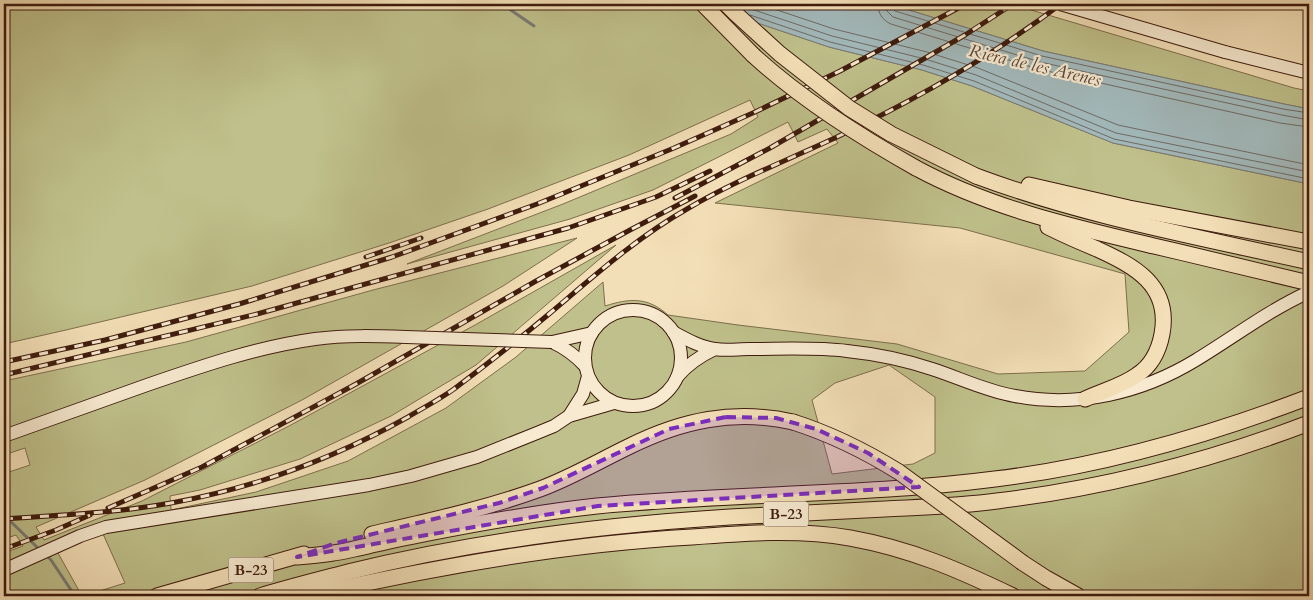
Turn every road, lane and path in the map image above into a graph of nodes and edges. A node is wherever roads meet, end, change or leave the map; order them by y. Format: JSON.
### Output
{"nodes":[{"id":1,"x":703,"y":4,"type":"edge"},
{"id":2,"x":726,"y":4,"type":"edge"},
{"id":3,"x":1060,"y":4,"type":"edge"},
{"id":4,"x":1309,"y":72,"type":"edge"},
{"id":5,"x":1019,"y":187,"type":"junction"},
{"id":6,"x":1017,"y":212,"type":"junction"},
{"id":7,"x":1309,"y":242,"type":"edge"},
{"id":8,"x":1309,"y":262,"type":"edge"},
{"id":9,"x":1309,"y":283,"type":"edge"},
{"id":10,"x":1304,"y":294,"type":"edge"},
{"id":11,"x":673,"y":332,"type":"junction"},
{"id":12,"x":592,"y":333,"type":"junction"},
{"id":13,"x":552,"y":342,"type":"junction"},
{"id":14,"x":715,"y":349,"type":"junction"},
{"id":15,"x":586,"y":371,"type":"junction"},
{"id":16,"x":676,"y":377,"type":"junction"},
{"id":17,"x":1309,"y":397,"type":"edge"},
{"id":18,"x":1085,"y":399,"type":"junction"},
{"id":19,"x":614,"y":403,"type":"junction"},
{"id":20,"x":569,"y":416,"type":"junction"},
{"id":21,"x":1309,"y":423,"type":"edge"},
{"id":22,"x":4,"y":436,"type":"edge"},
{"id":23,"x":297,"y":557,"type":"junction"},
{"id":24,"x":4,"y":570,"type":"edge"},
{"id":25,"x":157,"y":596,"type":"edge"},
{"id":26,"x":260,"y":596,"type":"edge"},
{"id":27,"x":308,"y":596,"type":"edge"},
{"id":28,"x":1013,"y":596,"type":"edge"},
{"id":29,"x":1078,"y":596,"type":"edge"}],
"edges":[{"from":1,"to":6,"type":"highway","bridge":true},
{"from":2,"to":5,"type":"highway","bridge":true},
{"from":3,"to":4,"type":"main road","bridge":true},
{"from":5,"to":7,"type":"highway"},
{"from":5,"to":8,"type":"highway"},
{"from":6,"to":9,"type":"highway"},
{"from":6,"to":18,"type":"highway"},
{"from":10,"to":18,"type":"main road"},
{"from":11,"to":12,"type":"main road"},
{"from":11,"to":14,"type":"main road"},
{"from":11,"to":16,"type":"main road"},
{"from":12,"to":13,"type":"main road"},
{"from":12,"to":15,"type":"main road"},
{"from":13,"to":15,"type":"main road"},
{"from":13,"to":22,"type":"main road","bridge":true},
{"from":14,"to":16,"type":"main road"},
{"from":14,"to":18,"type":"main road"},
{"from":15,"to":19,"type":"main road"},
{"from":15,"to":20,"type":"main road"},
{"from":16,"to":19,"type":"main road"},
{"from":17,"to":23,"type":"highway","number":"B-23"},
{"from":19,"to":20,"type":"main road"},
{"from":20,"to":24,"type":"main road"},
{"from":21,"to":26,"type":"highway","number":"B-23"},
{"from":23,"to":25,"type":"highway","number":"B-23"},
{"from":23,"to":29,"type":"highway","bridge":true},
{"from":27,"to":28,"type":"highway"}]}
